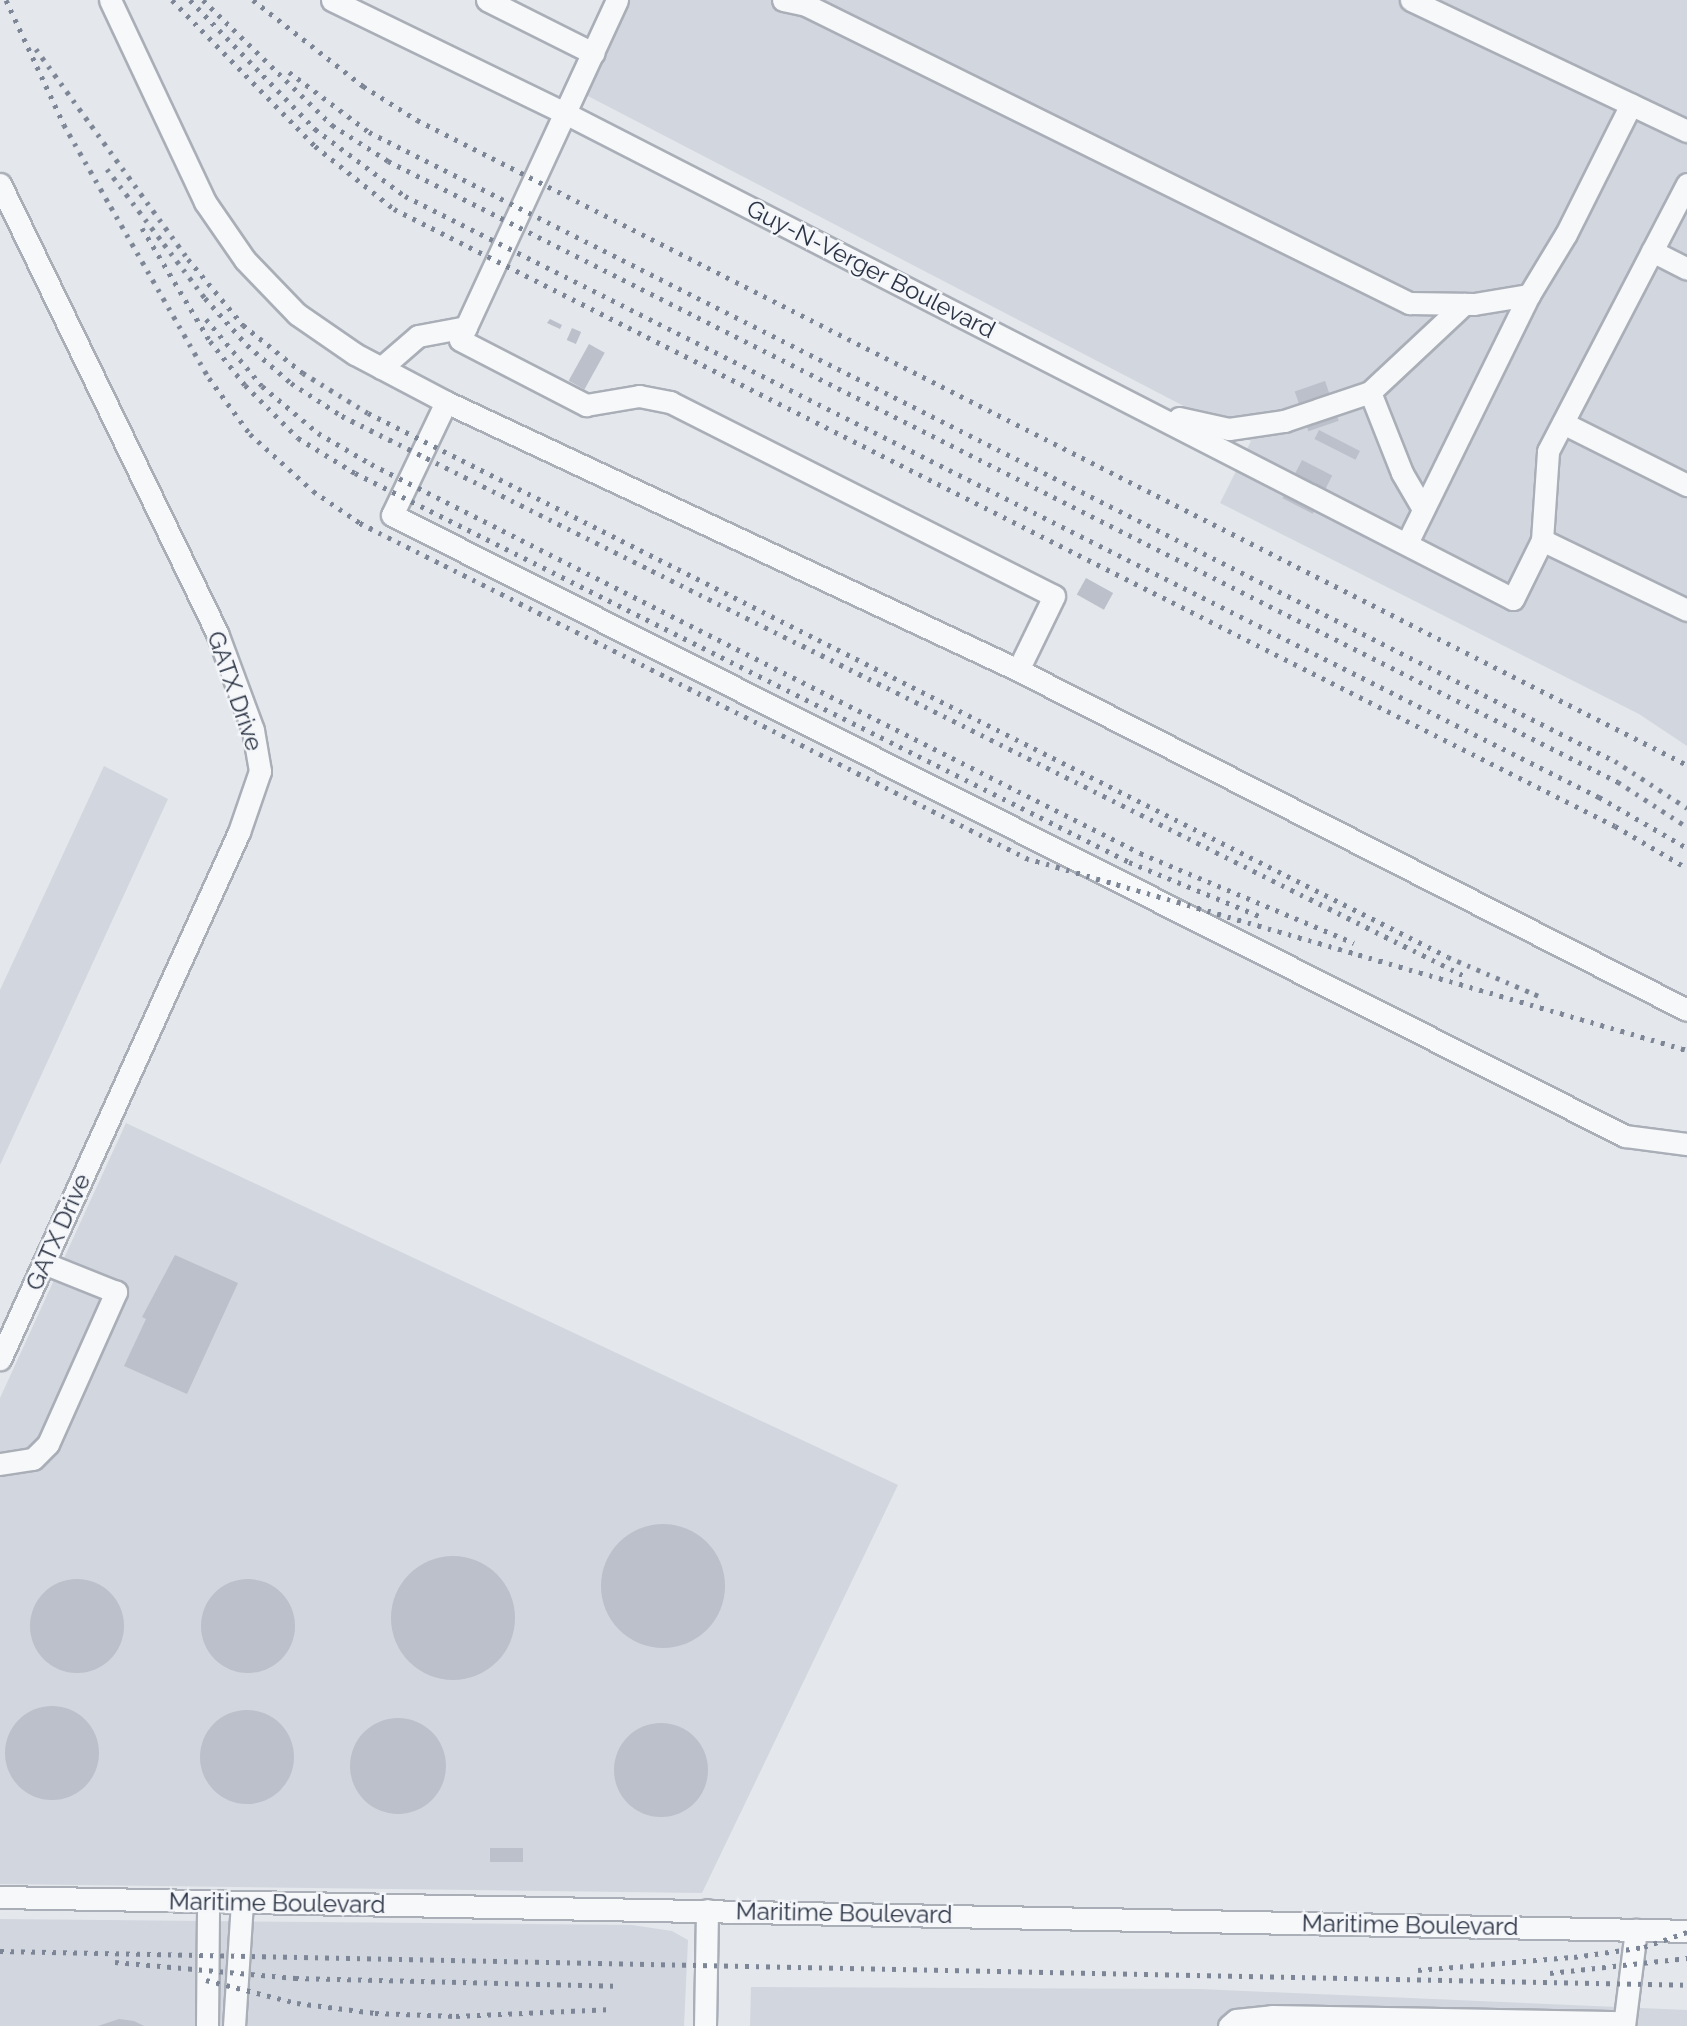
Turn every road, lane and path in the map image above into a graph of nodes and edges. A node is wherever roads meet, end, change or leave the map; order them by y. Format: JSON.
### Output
{"nodes":[{"id":1,"x":110,"y":0,"type":"edge"},
{"id":2,"x":332,"y":0,"type":"edge"},
{"id":3,"x":487,"y":0,"type":"edge"},
{"id":4,"x":617,"y":0,"type":"edge"},
{"id":5,"x":783,"y":0,"type":"edge"},
{"id":6,"x":1411,"y":0,"type":"edge"},
{"id":7,"x":593,"y":53,"type":"junction"},
{"id":8,"x":1631,"y":104,"type":"junction"},
{"id":9,"x":565,"y":113,"type":"junction"},
{"id":10,"x":1687,"y":131,"type":"edge"},
{"id":11,"x":0,"y":184,"type":"edge"},
{"id":12,"x":1687,"y":184,"type":"edge"},
{"id":13,"x":1652,"y":251,"type":"junction"},
{"id":14,"x":1687,"y":268,"type":"edge"},
{"id":15,"x":1529,"y":295,"type":"junction"},
{"id":16,"x":1464,"y":304,"type":"junction"},
{"id":17,"x":466,"y":327,"type":"junction"},
{"id":18,"x":381,"y":368,"type":"junction"},
{"id":19,"x":1370,"y":392,"type":"junction"},
{"id":20,"x":446,"y":402,"type":"junction"},
{"id":21,"x":1147,"y":410,"type":"junction"},
{"id":22,"x":1563,"y":423,"type":"junction"},
{"id":23,"x":1687,"y":485,"type":"edge"},
{"id":24,"x":1423,"y":509,"type":"junction"},
{"id":25,"x":1542,"y":540,"type":"junction"},
{"id":26,"x":1407,"y":543,"type":"junction"},
{"id":27,"x":1687,"y":610,"type":"edge"},
{"id":28,"x":1018,"y":670,"type":"junction"},
{"id":29,"x":1687,"y":1010,"type":"edge"},
{"id":30,"x":1687,"y":1144,"type":"edge"},
{"id":31,"x":44,"y":1263,"type":"junction"},
{"id":32,"x":0,"y":1359,"type":"edge"},
{"id":33,"x":0,"y":1464,"type":"edge"},
{"id":34,"x":0,"y":1897,"type":"edge"},
{"id":35,"x":208,"y":1902,"type":"junction"},
{"id":36,"x":242,"y":1903,"type":"junction"},
{"id":37,"x":707,"y":1910,"type":"junction"},
{"id":38,"x":1636,"y":1930,"type":"junction"},
{"id":39,"x":1687,"y":1931,"type":"edge"},
{"id":40,"x":1624,"y":2024,"type":"edge"},
{"id":41,"x":207,"y":2026,"type":"edge"},
{"id":42,"x":234,"y":2026,"type":"edge"},
{"id":43,"x":705,"y":2026,"type":"edge"},
{"id":44,"x":1229,"y":2026,"type":"edge"}],
"edges":[{"from":1,"to":18,"type":"street"},
{"from":2,"to":9,"type":"street","name":"Guy-N-Verger Boulevard"},
{"from":3,"to":7,"type":"street"},
{"from":4,"to":7,"type":"street"},
{"from":5,"to":16,"type":"street"},
{"from":6,"to":8,"type":"street"},
{"from":7,"to":9,"type":"street"},
{"from":8,"to":10,"type":"street"},
{"from":8,"to":15,"type":"street"},
{"from":9,"to":17,"type":"street"},
{"from":9,"to":21,"type":"street","name":"Guy-N-Verger Boulevard"},
{"from":11,"to":31,"type":"street","name":"GATX Drive"},
{"from":12,"to":13,"type":"street"},
{"from":13,"to":14,"type":"street"},
{"from":13,"to":22,"type":"street"},
{"from":15,"to":16,"type":"street"},
{"from":15,"to":24,"type":"street"},
{"from":16,"to":19,"type":"street"},
{"from":17,"to":18,"type":"street"},
{"from":17,"to":28,"type":"street"},
{"from":18,"to":20,"type":"street"},
{"from":19,"to":21,"type":"street"},
{"from":19,"to":24,"type":"street"},
{"from":20,"to":28,"type":"street"},
{"from":20,"to":30,"type":"street"},
{"from":21,"to":26,"type":"street","name":"Guy-N-Verger Boulevard"},
{"from":22,"to":23,"type":"street"},
{"from":22,"to":25,"type":"street"},
{"from":24,"to":26,"type":"street"},
{"from":25,"to":26,"type":"street","name":"Guy-N-Verger Boulevard"},
{"from":25,"to":27,"type":"street"},
{"from":28,"to":29,"type":"street"},
{"from":31,"to":32,"type":"street","name":"GATX Drive"},
{"from":31,"to":33,"type":"street"},
{"from":34,"to":35,"type":"street","name":"Maritime Boulevard"},
{"from":35,"to":36,"type":"street","name":"Maritime Boulevard"},
{"from":35,"to":41,"type":"street"},
{"from":36,"to":37,"type":"street","name":"Maritime Boulevard"},
{"from":36,"to":42,"type":"street"},
{"from":37,"to":38,"type":"street","name":"Maritime Boulevard"},
{"from":37,"to":43,"type":"street"},
{"from":38,"to":39,"type":"street","name":"Maritime Boulevard"},
{"from":38,"to":40,"type":"street"},
{"from":40,"to":44,"type":"street"}]}
